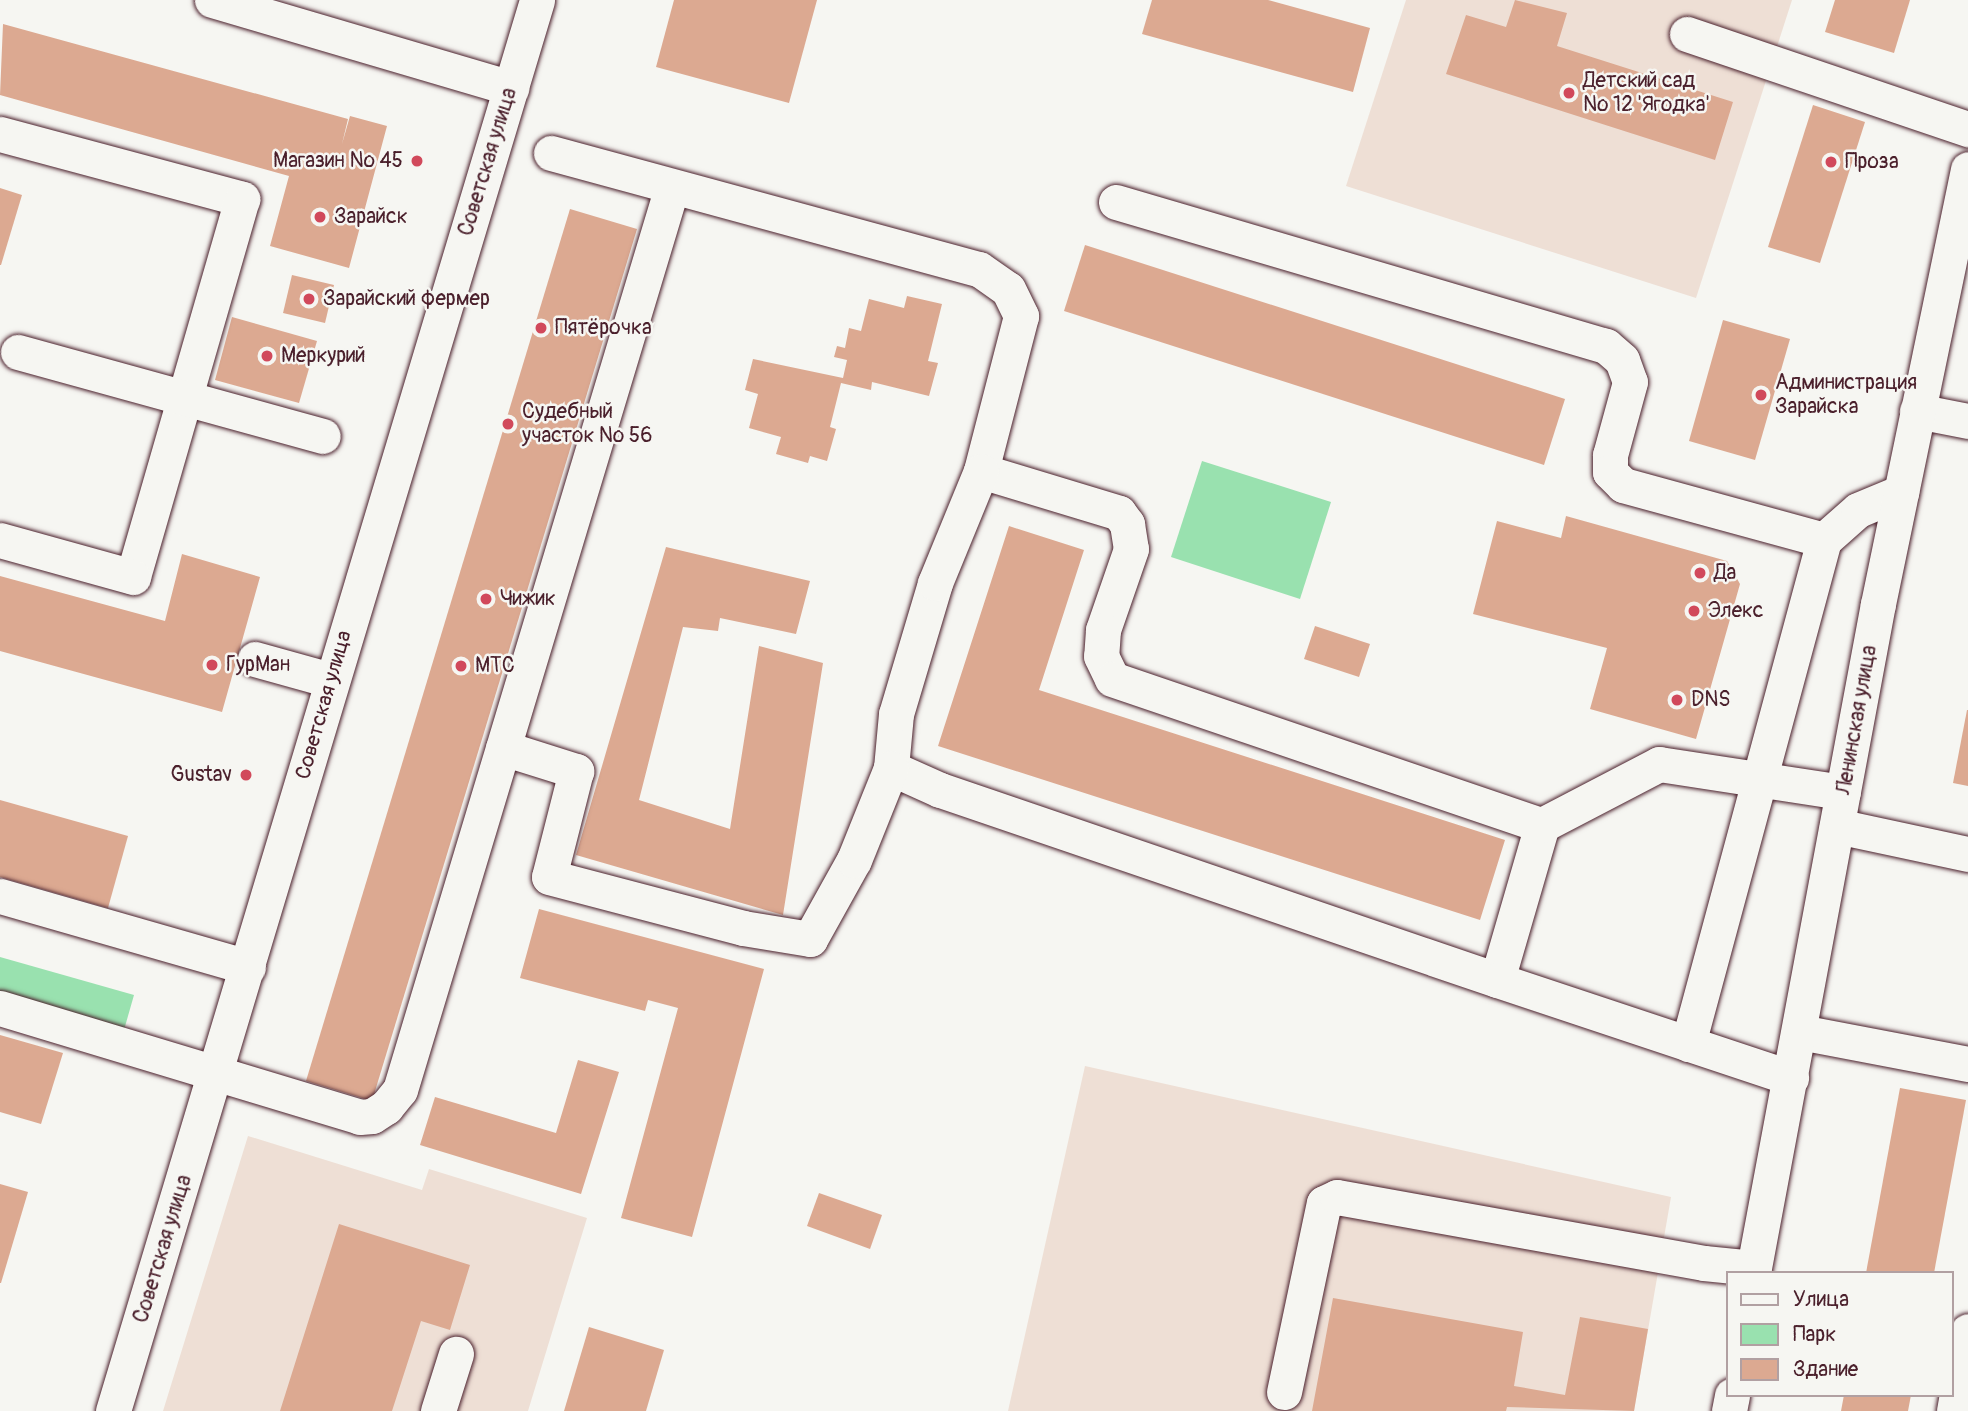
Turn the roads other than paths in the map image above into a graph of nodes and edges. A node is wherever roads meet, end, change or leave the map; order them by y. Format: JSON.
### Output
{"nodes":[{"id":1,"x":212,"y":0,"type":"edge"},
{"id":2,"x":537,"y":0,"type":"edge"},
{"id":3,"x":1687,"y":34,"type":"dead end"},
{"id":4,"x":511,"y":88,"type":"junction"},
{"id":5,"x":1968,"y":129,"type":"edge"},
{"id":6,"x":0,"y":134,"type":"edge"},
{"id":7,"x":551,"y":153,"type":"dead end"},
{"id":8,"x":1968,"y":169,"type":"edge"},
{"id":9,"x":672,"y":187,"type":"junction"},
{"id":10,"x":1116,"y":202,"type":"dead end"},
{"id":11,"x":18,"y":352,"type":"dead end"},
{"id":12,"x":185,"y":398,"type":"junction"},
{"id":13,"x":1917,"y":411,"type":"junction"},
{"id":14,"x":1968,"y":421,"type":"edge"},
{"id":15,"x":323,"y":436,"type":"dead end"},
{"id":16,"x":981,"y":471,"type":"junction"},
{"id":17,"x":1901,"y":492,"type":"junction"},
{"id":18,"x":0,"y":540,"type":"edge"},
{"id":19,"x":1824,"y":540,"type":"junction"},
{"id":20,"x":255,"y":659,"type":"dead end"},
{"id":21,"x":330,"y":680,"type":"junction"},
{"id":22,"x":503,"y":748,"type":"junction"},
{"id":23,"x":891,"y":768,"type":"junction"},
{"id":24,"x":1759,"y":779,"type":"junction"},
{"id":25,"x":1843,"y":792,"type":"junction"},
{"id":26,"x":1542,"y":825,"type":"junction"},
{"id":27,"x":1837,"y":826,"type":"junction"},
{"id":28,"x":1968,"y":854,"type":"edge"},
{"id":29,"x":0,"y":896,"type":"edge"},
{"id":30,"x":248,"y":967,"type":"junction"},
{"id":31,"x":1497,"y":980,"type":"junction"},
{"id":32,"x":0,"y":1008,"type":"edge"},
{"id":33,"x":1800,"y":1032,"type":"junction"},
{"id":34,"x":1688,"y":1044,"type":"junction"},
{"id":35,"x":1968,"y":1064,"type":"edge"},
{"id":36,"x":216,"y":1076,"type":"junction"},
{"id":37,"x":1791,"y":1078,"type":"junction"},
{"id":38,"x":1754,"y":1270,"type":"edge"},
{"id":39,"x":1968,"y":1331,"type":"edge"},
{"id":40,"x":456,"y":1354,"type":"dead end"},
{"id":41,"x":1284,"y":1392,"type":"dead end"},
{"id":42,"x":113,"y":1411,"type":"edge"},
{"id":43,"x":438,"y":1411,"type":"edge"},
{"id":44,"x":1954,"y":1411,"type":"edge"}],
"edges":[{"from":1,"to":4,"type":"street"},
{"from":2,"to":4,"type":"street","name":"Советская улица"},
{"from":3,"to":5,"type":"street"},
{"from":4,"to":21,"type":"street","name":"Советская улица"},
{"from":6,"to":12,"type":"street"},
{"from":7,"to":9,"type":"street"},
{"from":8,"to":13,"type":"street","name":"Ленинская улица"},
{"from":9,"to":16,"type":"street"},
{"from":9,"to":22,"type":"street"},
{"from":10,"to":19,"type":"street"},
{"from":11,"to":12,"type":"street"},
{"from":12,"to":15,"type":"street"},
{"from":12,"to":18,"type":"street"},
{"from":13,"to":14,"type":"street"},
{"from":13,"to":17,"type":"street","name":"Ленинская улица"},
{"from":16,"to":23,"type":"street"},
{"from":16,"to":26,"type":"street"},
{"from":17,"to":19,"type":"street"},
{"from":17,"to":25,"type":"street","name":"Ленинская улица"},
{"from":19,"to":24,"type":"street"},
{"from":20,"to":21,"type":"street"},
{"from":21,"to":30,"type":"street","name":"Советская улица"},
{"from":22,"to":23,"type":"street"},
{"from":22,"to":36,"type":"street"},
{"from":23,"to":31,"type":"street"},
{"from":24,"to":25,"type":"street"},
{"from":24,"to":26,"type":"street"},
{"from":24,"to":34,"type":"street"},
{"from":25,"to":27,"type":"street","name":"Ленинская улица"},
{"from":26,"to":31,"type":"street"},
{"from":27,"to":28,"type":"street"},
{"from":27,"to":33,"type":"street","name":"Ленинская улица"},
{"from":29,"to":30,"type":"street"},
{"from":30,"to":36,"type":"street","name":"Советская улица"},
{"from":31,"to":34,"type":"street"},
{"from":32,"to":36,"type":"street"},
{"from":33,"to":35,"type":"street"},
{"from":33,"to":37,"type":"street","name":"Ленинская улица"},
{"from":34,"to":37,"type":"street"},
{"from":36,"to":42,"type":"street","name":"Советская улица"},
{"from":37,"to":38,"type":"street","name":"Ленинская улица"},
{"from":38,"to":41,"type":"street"},
{"from":39,"to":44,"type":"street"},
{"from":40,"to":43,"type":"street"}]}
